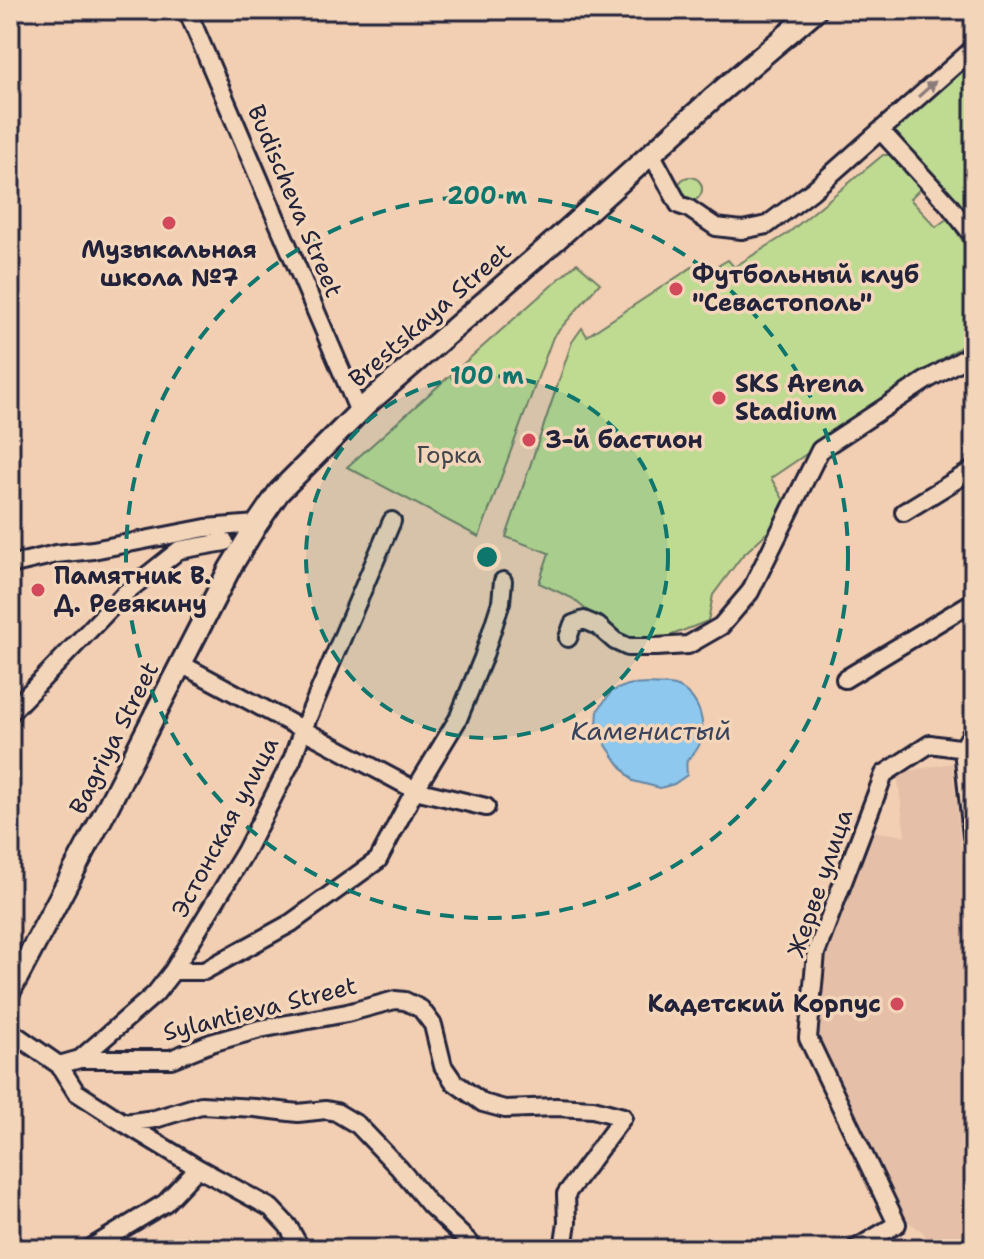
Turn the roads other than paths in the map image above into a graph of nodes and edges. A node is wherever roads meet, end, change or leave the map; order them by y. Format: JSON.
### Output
{"nodes":[{"id":1,"x":187,"y":10,"type":"edge"},
{"id":2,"x":816,"y":10,"type":"edge"},
{"id":3,"x":974,"y":48,"type":"edge"},
{"id":4,"x":881,"y":131,"type":"junction"},
{"id":5,"x":651,"y":153,"type":"junction"},
{"id":6,"x":974,"y":237,"type":"edge"},
{"id":7,"x":974,"y":353,"type":"edge"},
{"id":8,"x":359,"y":412,"type":"junction"},
{"id":9,"x":974,"y":469,"type":"edge"},
{"id":10,"x":904,"y":512,"type":"dead end"},
{"id":11,"x":262,"y":517,"type":"junction"},
{"id":12,"x":392,"y":521,"type":"dead end"},
{"id":13,"x":225,"y":542,"type":"dead end"},
{"id":14,"x":10,"y":565,"type":"edge"},
{"id":15,"x":503,"y":581,"type":"dead end"},
{"id":16,"x":974,"y":601,"type":"edge"},
{"id":17,"x":568,"y":638,"type":"dead end"},
{"id":18,"x":181,"y":664,"type":"junction"},
{"id":19,"x":845,"y":679,"type":"dead end"},
{"id":20,"x":10,"y":713,"type":"edge"},
{"id":21,"x":303,"y":729,"type":"junction"},
{"id":22,"x":969,"y":741,"type":"edge"},
{"id":23,"x":415,"y":790,"type":"junction"},
{"id":24,"x":486,"y":807,"type":"dead end"},
{"id":25,"x":974,"y":836,"type":"edge"},
{"id":26,"x":173,"y":971,"type":"junction"},
{"id":27,"x":10,"y":991,"type":"edge"},
{"id":28,"x":10,"y":1031,"type":"edge"},
{"id":29,"x":80,"y":1059,"type":"junction"},
{"id":30,"x":59,"y":1065,"type":"junction"},
{"id":31,"x":124,"y":1123,"type":"junction"},
{"id":32,"x":198,"y":1168,"type":"junction"},
{"id":33,"x":897,"y":1224,"type":"junction"},
{"id":34,"x":89,"y":1249,"type":"edge"},
{"id":35,"x":301,"y":1249,"type":"edge"},
{"id":36,"x":473,"y":1249,"type":"edge"},
{"id":37,"x":563,"y":1249,"type":"edge"},
{"id":38,"x":855,"y":1249,"type":"edge"},
{"id":39,"x":871,"y":1249,"type":"edge"}],
"edges":[{"from":1,"to":8,"type":"street","name":"Budischeva Street"},
{"from":2,"to":5,"type":"main road","name":"Brestskaya Street"},
{"from":4,"to":3,"type":"street","one_way":true},
{"from":4,"to":5,"type":"street"},
{"from":4,"to":6,"type":"street"},
{"from":5,"to":8,"type":"main road","name":"Brestskaya Street"},
{"from":7,"to":17,"type":"street"},
{"from":8,"to":11,"type":"main road","name":"Brestskaya Street"},
{"from":9,"to":10,"type":"street"},
{"from":11,"to":14,"type":"street"},
{"from":11,"to":18,"type":"main road","name":"Bagriya Street"},
{"from":12,"to":21,"type":"street","name":"Эстонская улица"},
{"from":13,"to":20,"type":"street"},
{"from":15,"to":23,"type":"street"},
{"from":16,"to":19,"type":"street"},
{"from":18,"to":21,"type":"street"},
{"from":18,"to":27,"type":"main road","name":"Bagriya Street"},
{"from":21,"to":23,"type":"street"},
{"from":21,"to":26,"type":"street","name":"Эстонская улица"},
{"from":22,"to":25,"type":"main road"},
{"from":22,"to":33,"type":"street","name":"Жерве улица"},
{"from":23,"to":24,"type":"street"},
{"from":23,"to":26,"type":"street"},
{"from":26,"to":29,"type":"street","name":"Эстонская улица"},
{"from":28,"to":30,"type":"street"},
{"from":29,"to":30,"type":"street","name":"Эстонская улица"},
{"from":29,"to":37,"type":"street","name":"Sylantieva Street"},
{"from":30,"to":31,"type":"street"},
{"from":31,"to":32,"type":"street"},
{"from":31,"to":36,"type":"street"},
{"from":32,"to":34,"type":"street"},
{"from":32,"to":35,"type":"street"},
{"from":33,"to":38,"type":"street"},
{"from":33,"to":39,"type":"street"}]}
